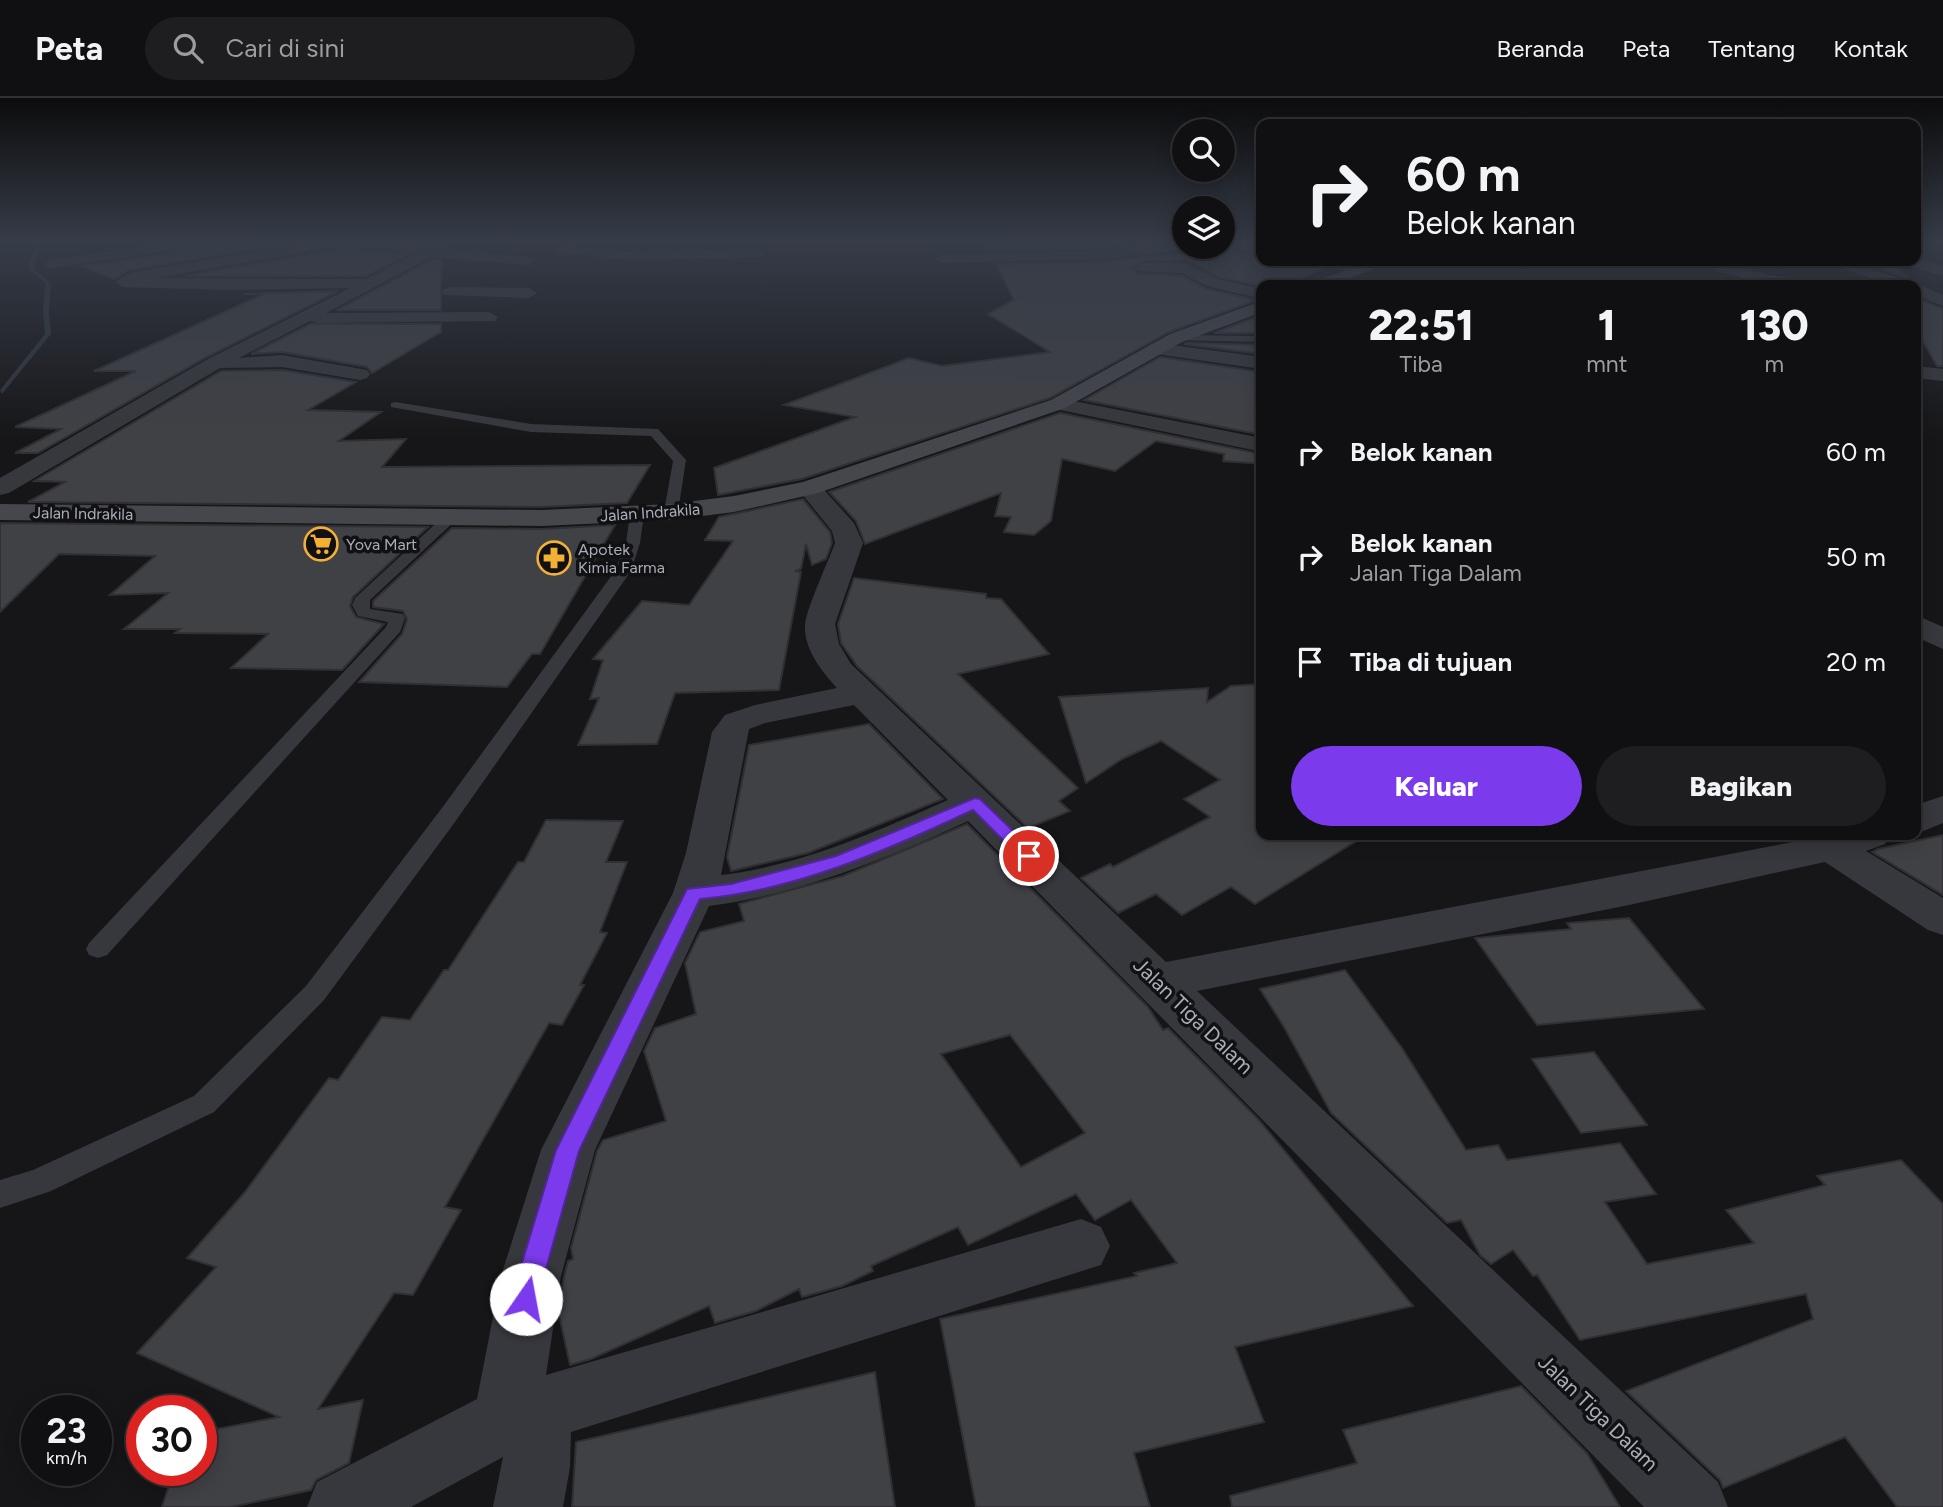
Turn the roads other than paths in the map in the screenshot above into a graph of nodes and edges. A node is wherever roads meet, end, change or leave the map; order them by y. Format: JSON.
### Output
{"nodes":[{"id":1,"x":322,"y":309,"type":"edge"},
{"id":2,"x":1255,"y":309,"type":"edge"},
{"id":3,"x":489,"y":317,"type":"dead end"},
{"id":4,"x":301,"y":318,"type":"junction"},
{"id":5,"x":1256,"y":339,"type":"edge"},
{"id":6,"x":1166,"y":344,"type":"junction"},
{"id":7,"x":1256,"y":362,"type":"edge"},
{"id":8,"x":211,"y":365,"type":"junction"},
{"id":9,"x":1921,"y":373,"type":"edge"},
{"id":10,"x":360,"y":374,"type":"dead end"},
{"id":11,"x":1943,"y":375,"type":"edge"},
{"id":12,"x":1058,"y":404,"type":"junction"},
{"id":13,"x":395,"y":405,"type":"dead end"},
{"id":14,"x":1256,"y":443,"type":"edge"},
{"id":15,"x":0,"y":488,"type":"edge"},
{"id":16,"x":809,"y":488,"type":"junction"},
{"id":17,"x":0,"y":512,"type":"edge"},
{"id":18,"x":671,"y":512,"type":"junction"},
{"id":19,"x":637,"y":514,"type":"junction"},
{"id":20,"x":452,"y":517,"type":"junction"},
{"id":21,"x":1921,"y":627,"type":"edge"},
{"id":22,"x":1943,"y":640,"type":"edge"},
{"id":23,"x":862,"y":693,"type":"junction"},
{"id":24,"x":975,"y":803,"type":"junction"},
{"id":25,"x":1821,"y":841,"type":"edge"},
{"id":26,"x":694,"y":893,"type":"junction"},
{"id":27,"x":1943,"y":919,"type":"edge"},
{"id":28,"x":98,"y":949,"type":"dead end"},
{"id":29,"x":1157,"y":981,"type":"junction"},
{"id":30,"x":0,"y":1194,"type":"edge"},
{"id":31,"x":1081,"y":1246,"type":"dead end"},
{"id":32,"x":522,"y":1414,"type":"junction"},
{"id":33,"x":342,"y":1507,"type":"edge"},
{"id":34,"x":528,"y":1507,"type":"edge"},
{"id":35,"x":1693,"y":1507,"type":"edge"}],
"edges":[{"from":1,"to":4,"type":"street"},
{"from":2,"to":6,"type":"street","name":"Jalan Indrakila"},
{"from":3,"to":4,"type":"street"},
{"from":4,"to":8,"type":"street"},
{"from":5,"to":6,"type":"lane"},
{"from":6,"to":7,"type":"street"},
{"from":6,"to":12,"type":"street","name":"Jalan Indrakila"},
{"from":8,"to":10,"type":"street"},
{"from":8,"to":15,"type":"street"},
{"from":9,"to":11,"type":"street"},
{"from":12,"to":14,"type":"street"},
{"from":12,"to":16,"type":"street","name":"Jalan Indrakila"},
{"from":13,"to":18,"type":"lane"},
{"from":16,"to":18,"type":"street","name":"Jalan Indrakila"},
{"from":16,"to":23,"type":"street","name":"Jalan Tiga Dalam"},
{"from":17,"to":20,"type":"street","name":"Jalan Indrakila"},
{"from":18,"to":19,"type":"street","name":"Jalan Indrakila"},
{"from":19,"to":20,"type":"street","name":"Jalan Indrakila"},
{"from":19,"to":30,"type":"lane"},
{"from":20,"to":28,"type":"lane"},
{"from":21,"to":22,"type":"street"},
{"from":23,"to":24,"type":"street","name":"Jalan Tiga Dalam"},
{"from":23,"to":26,"type":"street"},
{"from":24,"to":26,"type":"street"},
{"from":24,"to":29,"type":"street","name":"Jalan Tiga Dalam"},
{"from":25,"to":27,"type":"street"},
{"from":25,"to":29,"type":"street"},
{"from":26,"to":32,"type":"street"},
{"from":29,"to":35,"type":"street","name":"Jalan Tiga Dalam"},
{"from":31,"to":32,"type":"street"},
{"from":32,"to":33,"type":"street"},
{"from":32,"to":34,"type":"street"}]}
